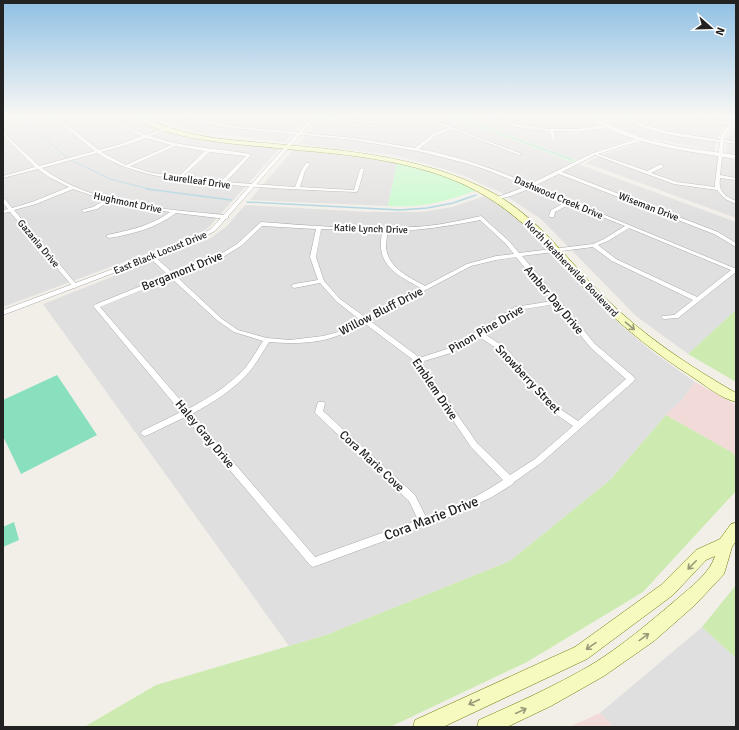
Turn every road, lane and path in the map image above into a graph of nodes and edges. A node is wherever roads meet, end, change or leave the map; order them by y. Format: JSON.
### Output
{"nodes":[{"id":1,"x":21,"y":151,"type":"edge"},
{"id":2,"x":101,"y":151,"type":"edge"},
{"id":3,"x":160,"y":151,"type":"edge"},
{"id":4,"x":207,"y":151,"type":"joint"},
{"id":5,"x":284,"y":151,"type":"edge"},
{"id":6,"x":330,"y":151,"type":"edge"},
{"id":7,"x":429,"y":151,"type":"edge"},
{"id":8,"x":512,"y":151,"type":"edge"},
{"id":9,"x":605,"y":151,"type":"edge"},
{"id":10,"x":702,"y":151,"type":"edge"},
{"id":11,"x":98,"y":152,"type":"junction"},
{"id":12,"x":520,"y":154,"type":"dead end"},
{"id":13,"x":595,"y":154,"type":"junction"},
{"id":14,"x":720,"y":154,"type":"junction"},
{"id":15,"x":736,"y":157,"type":"edge"},
{"id":16,"x":308,"y":164,"type":"dead end"},
{"id":17,"x":127,"y":166,"type":"junction"},
{"id":18,"x":661,"y":166,"type":"dead end"},
{"id":19,"x":38,"y":168,"type":"junction"},
{"id":20,"x":362,"y":170,"type":"dead end"},
{"id":21,"x":559,"y":172,"type":"junction"},
{"id":22,"x":647,"y":172,"type":"junction"},
{"id":23,"x":718,"y":176,"type":"junction"},
{"id":24,"x":3,"y":177,"type":"edge"},
{"id":25,"x":179,"y":178,"type":"junction"},
{"id":26,"x":736,"y":180,"type":"edge"},
{"id":27,"x":222,"y":183,"type":"junction"},
{"id":28,"x":530,"y":185,"type":"junction"},
{"id":29,"x":73,"y":187,"type":"junction"},
{"id":30,"x":252,"y":187,"type":"junction"},
{"id":31,"x":297,"y":189,"type":"junction"},
{"id":32,"x":718,"y":189,"type":"junction"},
{"id":33,"x":500,"y":198,"type":"junction"},
{"id":34,"x":3,"y":200,"type":"edge"},
{"id":35,"x":109,"y":200,"type":"junction"},
{"id":36,"x":570,"y":202,"type":"junction"},
{"id":37,"x":736,"y":203,"type":"edge"},
{"id":38,"x":12,"y":210,"type":"junction"},
{"id":39,"x":84,"y":211,"type":"dead end"},
{"id":40,"x":175,"y":211,"type":"junction"},
{"id":41,"x":3,"y":212,"type":"edge"},
{"id":42,"x":552,"y":216,"type":"dead end"},
{"id":43,"x":226,"y":217,"type":"junction"},
{"id":44,"x":481,"y":218,"type":"joint"},
{"id":45,"x":261,"y":224,"type":"joint"},
{"id":46,"x":319,"y":226,"type":"junction"},
{"id":47,"x":629,"y":226,"type":"junction"},
{"id":48,"x":385,"y":229,"type":"junction"},
{"id":49,"x":109,"y":236,"type":"dead end"},
{"id":50,"x":594,"y":244,"type":"junction"},
{"id":51,"x":736,"y":245,"type":"edge"},
{"id":52,"x":560,"y":249,"type":"junction"},
{"id":53,"x":517,"y":255,"type":"junction"},
{"id":54,"x":152,"y":257,"type":"junction"},
{"id":55,"x":735,"y":270,"type":"edge"},
{"id":56,"x":172,"y":276,"type":"junction"},
{"id":57,"x":321,"y":281,"type":"junction"},
{"id":58,"x":75,"y":286,"type":"junction"},
{"id":59,"x":294,"y":286,"type":"dead end"},
{"id":60,"x":425,"y":288,"type":"junction"},
{"id":61,"x":698,"y":300,"type":"junction"},
{"id":62,"x":555,"y":302,"type":"junction"},
{"id":63,"x":96,"y":306,"type":"joint"},
{"id":64,"x":3,"y":313,"type":"edge"},
{"id":65,"x":664,"y":317,"type":"dead end"},
{"id":66,"x":366,"y":321,"type":"junction"},
{"id":67,"x":478,"y":333,"type":"junction"},
{"id":68,"x":267,"y":340,"type":"junction"},
{"id":69,"x":418,"y":361,"type":"junction"},
{"id":70,"x":632,"y":379,"type":"joint"},
{"id":71,"x":709,"y":383,"type":"junction"},
{"id":72,"x":732,"y":387,"type":"edge"},
{"id":73,"x":736,"y":398,"type":"edge"},
{"id":74,"x":321,"y":404,"type":"dead end"},
{"id":75,"x":187,"y":412,"type":"junction"},
{"id":76,"x":578,"y":425,"type":"junction"},
{"id":77,"x":145,"y":433,"type":"dead end"},
{"id":78,"x":510,"y":481,"type":"junction"},
{"id":79,"x":424,"y":522,"type":"junction"},
{"id":80,"x":736,"y":529,"type":"edge"},
{"id":81,"x":725,"y":544,"type":"junction"},
{"id":82,"x":313,"y":562,"type":"joint"},
{"id":83,"x":422,"y":727,"type":"edge"},
{"id":84,"x":486,"y":727,"type":"edge"}],
"edges":[{"from":1,"to":19,"type":"street","name":"Hughmont Drive"},
{"from":2,"to":11,"type":"street"},
{"from":3,"to":17,"type":"street"},
{"from":4,"to":25,"type":"street"},
{"from":4,"to":27,"type":"street"},
{"from":5,"to":30,"type":"street","name":"East Black Locust Drive"},
{"from":6,"to":33,"type":"main road","name":"North Heatherwilde Boulevard"},
{"from":7,"to":28,"type":"street","name":"Dashwood Creek Drive"},
{"from":8,"to":12,"type":"street"},
{"from":9,"to":13,"type":"street"},
{"from":10,"to":14,"type":"street"},
{"from":11,"to":17,"type":"street","name":"Laurelleaf Drive"},
{"from":11,"to":19,"type":"street"},
{"from":13,"to":21,"type":"street"},
{"from":13,"to":22,"type":"street"},
{"from":14,"to":15,"type":"street"},
{"from":14,"to":23,"type":"street"},
{"from":16,"to":31,"type":"street"},
{"from":17,"to":25,"type":"street","name":"Laurelleaf Drive"},
{"from":18,"to":22,"type":"street"},
{"from":19,"to":24,"type":"street"},
{"from":19,"to":29,"type":"street","name":"Hughmont Drive"},
{"from":20,"to":31,"type":"street","name":"Laurelleaf Drive"},
{"from":21,"to":28,"type":"street"},
{"from":21,"to":51,"type":"street","name":"Wiseman Drive"},
{"from":22,"to":32,"type":"street"},
{"from":23,"to":26,"type":"street"},
{"from":23,"to":32,"type":"street"},
{"from":25,"to":27,"type":"street","name":"Laurelleaf Drive"},
{"from":27,"to":30,"type":"street","name":"Laurelleaf Drive"},
{"from":28,"to":33,"type":"street"},
{"from":28,"to":36,"type":"street","name":"Dashwood Creek Drive"},
{"from":29,"to":35,"type":"street","name":"Hughmont Drive"},
{"from":29,"to":38,"type":"street"},
{"from":30,"to":31,"type":"street","name":"Laurelleaf Drive"},
{"from":30,"to":43,"type":"street","name":"East Black Locust Drive"},
{"from":32,"to":37,"type":"street"},
{"from":33,"to":52,"type":"main road","name":"North Heatherwilde Boulevard"},
{"from":34,"to":38,"type":"street","name":"Gazania Drive"},
{"from":35,"to":39,"type":"street"},
{"from":35,"to":40,"type":"street","name":"Hughmont Drive"},
{"from":36,"to":42,"type":"street"},
{"from":36,"to":47,"type":"street","name":"Dashwood Creek Drive"},
{"from":38,"to":41,"type":"street"},
{"from":38,"to":58,"type":"street","name":"Gazania Drive"},
{"from":40,"to":43,"type":"street","name":"Hughmont Drive"},
{"from":40,"to":49,"type":"street"},
{"from":43,"to":54,"type":"street","name":"East Black Locust Drive"},
{"from":44,"to":48,"type":"street","name":"Katie Lynch Drive"},
{"from":44,"to":53,"type":"street","name":"Amber Day Drive"},
{"from":45,"to":46,"type":"street","name":"Katie Lynch Drive"},
{"from":45,"to":56,"type":"street","name":"Bergamont Drive"},
{"from":46,"to":48,"type":"street","name":"Katie Lynch Drive"},
{"from":46,"to":57,"type":"street","name":"Emblem Drive"},
{"from":47,"to":50,"type":"street","name":"Willow Bluff Drive"},
{"from":47,"to":55,"type":"street","name":"Dashwood Creek Drive"},
{"from":48,"to":60,"type":"street"},
{"from":50,"to":52,"type":"street","name":"Willow Bluff Drive"},
{"from":50,"to":61,"type":"street"},
{"from":52,"to":53,"type":"street","name":"Willow Bluff Drive"},
{"from":52,"to":71,"type":"main road","name":"North Heatherwilde Boulevard","one_way":true},
{"from":52,"to":72,"type":"main road","name":"North Heatherwilde Boulevard"},
{"from":53,"to":60,"type":"street","name":"Willow Bluff Drive"},
{"from":53,"to":62,"type":"street","name":"Amber Day Drive"},
{"from":54,"to":56,"type":"street","name":"Willow Bluff Drive"},
{"from":54,"to":58,"type":"street","name":"East Black Locust Drive"},
{"from":55,"to":61,"type":"street"},
{"from":56,"to":63,"type":"street","name":"Bergamont Drive"},
{"from":56,"to":68,"type":"street","name":"Willow Bluff Drive"},
{"from":57,"to":59,"type":"street"},
{"from":57,"to":66,"type":"street","name":"Emblem Drive"},
{"from":58,"to":64,"type":"street","name":"East Black Locust Drive"},
{"from":60,"to":66,"type":"street","name":"Willow Bluff Drive"},
{"from":61,"to":65,"type":"street"},
{"from":62,"to":67,"type":"street","name":"Pinon Pine Drive"},
{"from":62,"to":70,"type":"street","name":"Amber Day Drive"},
{"from":63,"to":75,"type":"street","name":"Haley Gray Drive"},
{"from":66,"to":68,"type":"street","name":"Willow Bluff Drive"},
{"from":66,"to":69,"type":"street","name":"Emblem Drive"},
{"from":67,"to":69,"type":"street","name":"Pinon Pine Drive"},
{"from":67,"to":76,"type":"street","name":"Snowberry Street"},
{"from":68,"to":75,"type":"street"},
{"from":69,"to":78,"type":"street","name":"Emblem Drive"},
{"from":70,"to":76,"type":"street","name":"Cora Marie Drive"},
{"from":71,"to":72,"type":"main road"},
{"from":71,"to":73,"type":"main road","name":"North Heatherwilde Boulevard"},
{"from":74,"to":79,"type":"street","name":"Cora Marie Cove"},
{"from":75,"to":77,"type":"street"},
{"from":75,"to":82,"type":"street","name":"Haley Gray Drive"},
{"from":76,"to":78,"type":"street","name":"Cora Marie Drive"},
{"from":78,"to":79,"type":"street","name":"Cora Marie Drive"},
{"from":79,"to":82,"type":"street","name":"Cora Marie Drive"},
{"from":80,"to":81,"type":"main road"},
{"from":81,"to":83,"type":"main road","one_way":true},
{"from":84,"to":81,"type":"main road","one_way":true}]}
